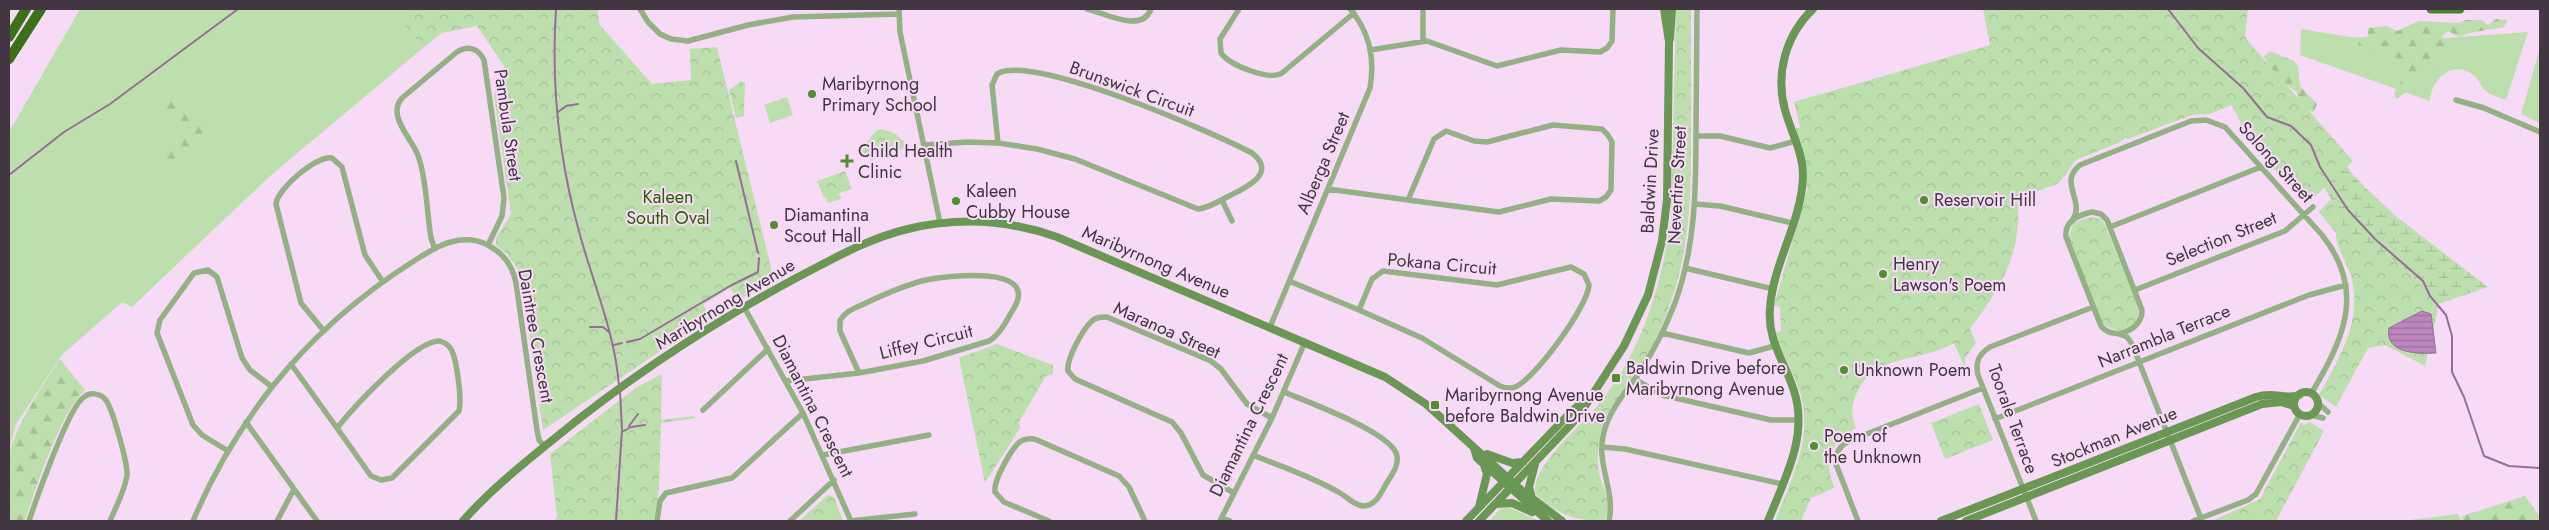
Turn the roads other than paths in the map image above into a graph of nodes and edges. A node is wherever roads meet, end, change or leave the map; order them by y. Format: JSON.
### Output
{"nodes":[{"id":1,"x":26,"y":9,"type":"edge"},
{"id":2,"x":41,"y":9,"type":"edge"},
{"id":3,"x":640,"y":9,"type":"edge"},
{"id":4,"x":1087,"y":9,"type":"edge"},
{"id":5,"x":1151,"y":9,"type":"edge"},
{"id":6,"x":1239,"y":9,"type":"edge"},
{"id":7,"x":1423,"y":9,"type":"edge"},
{"id":8,"x":1613,"y":9,"type":"edge"},
{"id":9,"x":1664,"y":9,"type":"edge"},
{"id":10,"x":1672,"y":9,"type":"edge"},
{"id":11,"x":1697,"y":9,"type":"edge"},
{"id":12,"x":1813,"y":9,"type":"edge"},
{"id":13,"x":2431,"y":9,"type":"edge"},
{"id":14,"x":2460,"y":9,"type":"edge"},
{"id":15,"x":1352,"y":11,"type":"edge"},
{"id":16,"x":823,"y":12,"type":"edge"},
{"id":17,"x":898,"y":12,"type":"edge"},
{"id":18,"x":9,"y":37,"type":"edge"},
{"id":19,"x":1423,"y":40,"type":"junction"},
{"id":20,"x":1669,"y":42,"type":"junction"},
{"id":21,"x":1370,"y":50,"type":"junction"},
{"id":22,"x":9,"y":59,"type":"edge"},
{"id":23,"x":2456,"y":100,"type":"dead end"},
{"id":24,"x":2540,"y":132,"type":"edge"},
{"id":25,"x":1696,"y":136,"type":"junction"},
{"id":26,"x":1796,"y":140,"type":"junction"},
{"id":27,"x":998,"y":143,"type":"junction"},
{"id":28,"x":924,"y":145,"type":"junction"},
{"id":29,"x":2261,"y":167,"type":"junction"},
{"id":30,"x":1328,"y":189,"type":"junction"},
{"id":31,"x":1222,"y":200,"type":"junction"},
{"id":32,"x":1408,"y":200,"type":"junction"},
{"id":33,"x":1695,"y":204,"type":"junction"},
{"id":34,"x":2076,"y":204,"type":"junction"},
{"id":35,"x":2313,"y":207,"type":"dead end"},
{"id":36,"x":2089,"y":212,"type":"junction"},
{"id":37,"x":2304,"y":215,"type":"junction"},
{"id":38,"x":2073,"y":219,"type":"junction"},
{"id":39,"x":1232,"y":221,"type":"dead end"},
{"id":40,"x":940,"y":223,"type":"junction"},
{"id":41,"x":1792,"y":223,"type":"junction"},
{"id":42,"x":2110,"y":227,"type":"junction"},
{"id":43,"x":488,"y":245,"type":"junction"},
{"id":44,"x":435,"y":249,"type":"junction"},
{"id":45,"x":1685,"y":268,"type":"junction"},
{"id":46,"x":1290,"y":281,"type":"junction"},
{"id":47,"x":383,"y":282,"type":"junction"},
{"id":48,"x":2346,"y":285,"type":"junction"},
{"id":49,"x":1773,"y":288,"type":"junction"},
{"id":50,"x":2135,"y":290,"type":"junction"},
{"id":51,"x":744,"y":307,"type":"junction"},
{"id":52,"x":2093,"y":307,"type":"junction"},
{"id":53,"x":1359,"y":310,"type":"junction"},
{"id":54,"x":1270,"y":327,"type":"junction"},
{"id":55,"x":2135,"y":327,"type":"junction"},
{"id":56,"x":324,"y":331,"type":"junction"},
{"id":57,"x":1662,"y":333,"type":"junction"},
{"id":58,"x":2119,"y":334,"type":"junction"},
{"id":59,"x":1305,"y":342,"type":"junction"},
{"id":60,"x":2132,"y":344,"type":"junction"},
{"id":61,"x":1774,"y":346,"type":"junction"},
{"id":62,"x":768,"y":349,"type":"junction"},
{"id":63,"x":2139,"y":362,"type":"junction"},
{"id":64,"x":291,"y":364,"type":"junction"},
{"id":65,"x":859,"y":373,"type":"junction"},
{"id":66,"x":1635,"y":379,"type":"junction"},
{"id":67,"x":786,"y":381,"type":"junction"},
{"id":68,"x":272,"y":387,"type":"junction"},
{"id":69,"x":1983,"y":388,"type":"junction"},
{"id":70,"x":1284,"y":392,"type":"junction"},
{"id":71,"x":1593,"y":394,"type":"junction"},
{"id":72,"x":2311,"y":394,"type":"junction"},
{"id":73,"x":2299,"y":395,"type":"junction"},
{"id":74,"x":2317,"y":402,"type":"junction"},
{"id":75,"x":2294,"y":406,"type":"junction"},
{"id":76,"x":703,"y":410,"type":"dead end"},
{"id":77,"x":2328,"y":412,"type":"dead end"},
{"id":78,"x":803,"y":413,"type":"junction"},
{"id":79,"x":2300,"y":414,"type":"junction"},
{"id":80,"x":2310,"y":415,"type":"junction"},
{"id":81,"x":1272,"y":418,"type":"junction"},
{"id":82,"x":2323,"y":418,"type":"dead end"},
{"id":83,"x":1995,"y":419,"type":"junction"},
{"id":84,"x":1799,"y":420,"type":"junction"},
{"id":85,"x":246,"y":422,"type":"junction"},
{"id":86,"x":337,"y":428,"type":"junction"},
{"id":87,"x":2167,"y":432,"type":"junction"},
{"id":88,"x":929,"y":435,"type":"dead end"},
{"id":89,"x":2170,"y":441,"type":"junction"},
{"id":90,"x":544,"y":446,"type":"junction"},
{"id":91,"x":1602,"y":447,"type":"junction"},
{"id":92,"x":228,"y":451,"type":"junction"},
{"id":93,"x":823,"y":455,"type":"junction"},
{"id":94,"x":1253,"y":455,"type":"junction"},
{"id":95,"x":1482,"y":457,"type":"junction"},
{"id":96,"x":1523,"y":462,"type":"junction"},
{"id":97,"x":1536,"y":462,"type":"junction"},
{"id":98,"x":834,"y":480,"type":"junction"},
{"id":99,"x":1506,"y":480,"type":"junction"},
{"id":100,"x":1782,"y":484,"type":"junction"},
{"id":101,"x":1513,"y":486,"type":"junction"},
{"id":102,"x":294,"y":489,"type":"junction"},
{"id":103,"x":2023,"y":489,"type":"junction"},
{"id":104,"x":1234,"y":493,"type":"junction"},
{"id":105,"x":2026,"y":498,"type":"junction"},
{"id":106,"x":1532,"y":499,"type":"junction"},
{"id":107,"x":1495,"y":504,"type":"junction"},
{"id":108,"x":1478,"y":508,"type":"junction"},
{"id":109,"x":915,"y":514,"type":"dead end"},
{"id":110,"x":1538,"y":514,"type":"junction"},
{"id":111,"x":1221,"y":520,"type":"edge"},
{"id":112,"x":2201,"y":520,"type":"edge"},
{"id":113,"x":29,"y":521,"type":"edge"},
{"id":114,"x":110,"y":521,"type":"edge"},
{"id":115,"x":194,"y":521,"type":"edge"},
{"id":116,"x":277,"y":521,"type":"edge"},
{"id":117,"x":317,"y":521,"type":"edge"},
{"id":118,"x":462,"y":521,"type":"edge"},
{"id":119,"x":657,"y":521,"type":"edge"},
{"id":120,"x":790,"y":521,"type":"edge"},
{"id":121,"x":851,"y":521,"type":"edge"},
{"id":122,"x":1049,"y":521,"type":"edge"},
{"id":123,"x":1145,"y":521,"type":"edge"},
{"id":124,"x":1230,"y":521,"type":"edge"},
{"id":125,"x":1466,"y":521,"type":"edge"},
{"id":126,"x":1479,"y":521,"type":"edge"},
{"id":127,"x":1548,"y":521,"type":"edge"},
{"id":128,"x":1562,"y":521,"type":"edge"},
{"id":129,"x":1609,"y":521,"type":"edge"},
{"id":130,"x":1768,"y":521,"type":"edge"},
{"id":131,"x":1858,"y":521,"type":"edge"},
{"id":132,"x":1941,"y":521,"type":"edge"},
{"id":133,"x":1966,"y":521,"type":"edge"},
{"id":134,"x":2036,"y":521,"type":"edge"},
{"id":135,"x":2192,"y":521,"type":"edge"}],
"edges":[{"from":1,"to":18,"type":"highway"},
{"from":2,"to":22,"type":"highway"},
{"from":3,"to":16,"type":"street"},
{"from":4,"to":5,"type":"street"},
{"from":6,"to":15,"type":"street"},
{"from":7,"to":19,"type":"street"},
{"from":8,"to":19,"type":"street"},
{"from":9,"to":20,"type":"street","name":"Baldwin Drive"},
{"from":10,"to":20,"type":"street","name":"Baldwin Drive"},
{"from":11,"to":25,"type":"street","name":"Nevertire Street"},
{"from":12,"to":26,"type":"street"},
{"from":13,"to":14,"type":"main road"},
{"from":15,"to":21,"type":"street","name":"Alberga Street"},
{"from":16,"to":17,"type":"street"},
{"from":17,"to":28,"type":"street"},
{"from":19,"to":21,"type":"street"},
{"from":20,"to":71,"type":"street","name":"Baldwin Drive"},
{"from":21,"to":30,"type":"street","name":"Alberga Street"},
{"from":23,"to":24,"type":"street"},
{"from":25,"to":26,"type":"street"},
{"from":25,"to":33,"type":"street","name":"Nevertire Street"},
{"from":26,"to":41,"type":"street"},
{"from":27,"to":28,"type":"street","name":"Brunswick Circuit"},
{"from":27,"to":31,"type":"street","name":"Brunswick Circuit"},
{"from":27,"to":31,"type":"street","name":"Brunswick Circuit"},
{"from":28,"to":40,"type":"street"},
{"from":29,"to":34,"type":"street","name":"Solong Street"},
{"from":29,"to":37,"type":"street","name":"Solong Street"},
{"from":29,"to":42,"type":"street"},
{"from":30,"to":32,"type":"street"},
{"from":30,"to":46,"type":"street","name":"Alberga Street"},
{"from":31,"to":39,"type":"street"},
{"from":32,"to":32,"type":"street"},
{"from":33,"to":41,"type":"street"},
{"from":33,"to":45,"type":"street","name":"Nevertire Street"},
{"from":34,"to":36,"type":"street"},
{"from":34,"to":38,"type":"street","name":"Solong Street"},
{"from":35,"to":37,"type":"street","name":"Selection Street"},
{"from":36,"to":38,"type":"street"},
{"from":36,"to":42,"type":"street"},
{"from":37,"to":48,"type":"street","name":"Solong Street"},
{"from":37,"to":50,"type":"street","name":"Selection Street"},
{"from":38,"to":52,"type":"street","name":"Solong Street"},
{"from":40,"to":51,"type":"street","name":"Maribyrnong Avenue"},
{"from":40,"to":54,"type":"street","name":"Maribyrnong Avenue"},
{"from":41,"to":49,"type":"street"},
{"from":42,"to":50,"type":"street"},
{"from":43,"to":44,"type":"street"},
{"from":43,"to":44,"type":"street","name":"Pambula Street"},
{"from":43,"to":90,"type":"street","name":"Daintree Crescent"},
{"from":44,"to":47,"type":"street"},
{"from":45,"to":49,"type":"street"},
{"from":45,"to":57,"type":"street","name":"Nevertire Street"},
{"from":46,"to":53,"type":"street","name":"Pokana Circuit"},
{"from":46,"to":54,"type":"street","name":"Alberga Street"},
{"from":47,"to":56,"type":"street"},
{"from":47,"to":56,"type":"street"},
{"from":48,"to":63,"type":"street","name":"Narrambla Terrace"},
{"from":48,"to":72,"type":"street","name":"Solong Street"},
{"from":49,"to":61,"type":"street"},
{"from":50,"to":55,"type":"street"},
{"from":51,"to":62,"type":"street","name":"Diamantina Crescent"},
{"from":51,"to":90,"type":"street","name":"Maribyrnong Avenue"},
{"from":52,"to":58,"type":"street","name":"Solong Street"},
{"from":52,"to":69,"type":"street","name":"Toorale Terrace"},
{"from":53,"to":53,"type":"street","name":"Pokana Circuit"},
{"from":54,"to":59,"type":"street","name":"Maribyrnong Avenue"},
{"from":55,"to":58,"type":"street"},
{"from":55,"to":60,"type":"street"},
{"from":56,"to":64,"type":"street"},
{"from":57,"to":61,"type":"street"},
{"from":57,"to":66,"type":"street","name":"Nevertire Street"},
{"from":58,"to":60,"type":"street","name":"Solong Street"},
{"from":59,"to":70,"type":"street","name":"Diamantina Crescent"},
{"from":59,"to":95,"type":"street","name":"Maribyrnong Avenue"},
{"from":60,"to":63,"type":"street"},
{"from":61,"to":84,"type":"street"},
{"from":62,"to":67,"type":"street","name":"Diamantina Crescent"},
{"from":62,"to":76,"type":"street"},
{"from":63,"to":83,"type":"street","name":"Narrambla Terrace"},
{"from":63,"to":87,"type":"street"},
{"from":64,"to":68,"type":"street"},
{"from":64,"to":86,"type":"street"},
{"from":65,"to":65,"type":"street","name":"Liffey Circuit"},
{"from":65,"to":67,"type":"street","name":"Liffey Circuit"},
{"from":66,"to":84,"type":"street"},
{"from":66,"to":91,"type":"street","name":"Nevertire Street"},
{"from":67,"to":78,"type":"street","name":"Diamantina Crescent"},
{"from":68,"to":85,"type":"street"},
{"from":68,"to":92,"type":"street"},
{"from":69,"to":83,"type":"street","name":"Toorale Terrace"},
{"from":69,"to":131,"type":"street"},
{"from":70,"to":81,"type":"street","name":"Diamantina Crescent"},
{"from":70,"to":94,"type":"street"},
{"from":71,"to":96,"type":"street","name":"Baldwin Drive"},
{"from":71,"to":97,"type":"street","name":"Baldwin Drive"},
{"from":72,"to":73,"type":"street"},
{"from":72,"to":74,"type":"street"},
{"from":73,"to":75,"type":"street"},
{"from":73,"to":87,"type":"street","name":"Stockman Avenue"},
{"from":74,"to":77,"type":"street"},
{"from":74,"to":80,"type":"street"},
{"from":75,"to":79,"type":"street"},
{"from":75,"to":89,"type":"street","name":"Stockman Avenue"},
{"from":78,"to":93,"type":"street","name":"Diamantina Crescent"},
{"from":78,"to":119,"type":"street"},
{"from":79,"to":80,"type":"street"},
{"from":79,"to":112,"type":"street"},
{"from":80,"to":82,"type":"street"},
{"from":81,"to":94,"type":"street","name":"Diamantina Crescent"},
{"from":81,"to":104,"type":"street","name":"Maranoa Street"},
{"from":83,"to":103,"type":"street","name":"Toorale Terrace"},
{"from":84,"to":100,"type":"street"},
{"from":85,"to":92,"type":"street"},
{"from":85,"to":102,"type":"street"},
{"from":86,"to":86,"type":"street"},
{"from":87,"to":89,"type":"street"},
{"from":87,"to":103,"type":"street","name":"Stockman Avenue"},
{"from":88,"to":93,"type":"street"},
{"from":89,"to":105,"type":"street","name":"Stockman Avenue"},
{"from":89,"to":112,"type":"street"},
{"from":90,"to":118,"type":"street","name":"Maribyrnong Avenue"},
{"from":91,"to":100,"type":"street"},
{"from":91,"to":129,"type":"street","name":"Nevertire Street"},
{"from":92,"to":115,"type":"street"},
{"from":93,"to":98,"type":"street","name":"Diamantina Crescent"},
{"from":94,"to":104,"type":"street","name":"Diamantina Crescent"},
{"from":95,"to":96,"type":"street"},
{"from":95,"to":99,"type":"street","name":"Maribyrnong Avenue"},
{"from":95,"to":108,"type":"street"},
{"from":96,"to":99,"type":"street","name":"Baldwin Drive"},
{"from":97,"to":101,"type":"street","name":"Baldwin Drive"},
{"from":97,"to":106,"type":"street"},
{"from":98,"to":120,"type":"street"},
{"from":98,"to":121,"type":"street","name":"Diamantina Crescent"},
{"from":99,"to":101,"type":"street","name":"Maribyrnong Avenue"},
{"from":99,"to":108,"type":"street","name":"Baldwin Drive"},
{"from":100,"to":130,"type":"street"},
{"from":101,"to":106,"type":"street"},
{"from":101,"to":107,"type":"street","name":"Baldwin Drive"},
{"from":101,"to":110,"type":"street"},
{"from":102,"to":116,"type":"street"},
{"from":102,"to":117,"type":"street"},
{"from":103,"to":105,"type":"street","name":"Toorale Terrace"},
{"from":103,"to":132,"type":"street","name":"Stockman Avenue"},
{"from":104,"to":111,"type":"street","name":"Diamantina Crescent"},
{"from":105,"to":133,"type":"street","name":"Stockman Avenue"},
{"from":105,"to":134,"type":"street","name":"Toorale Terrace"},
{"from":106,"to":128,"type":"street"},
{"from":107,"to":110,"type":"street"},
{"from":107,"to":126,"type":"street","name":"Baldwin Drive"},
{"from":108,"to":125,"type":"street","name":"Baldwin Drive"},
{"from":109,"to":121,"type":"street"},
{"from":110,"to":127,"type":"street"},
{"from":111,"to":124,"type":"street"},
{"from":112,"to":135,"type":"street"},
{"from":113,"to":114,"type":"street"},
{"from":122,"to":123,"type":"street"}]}
